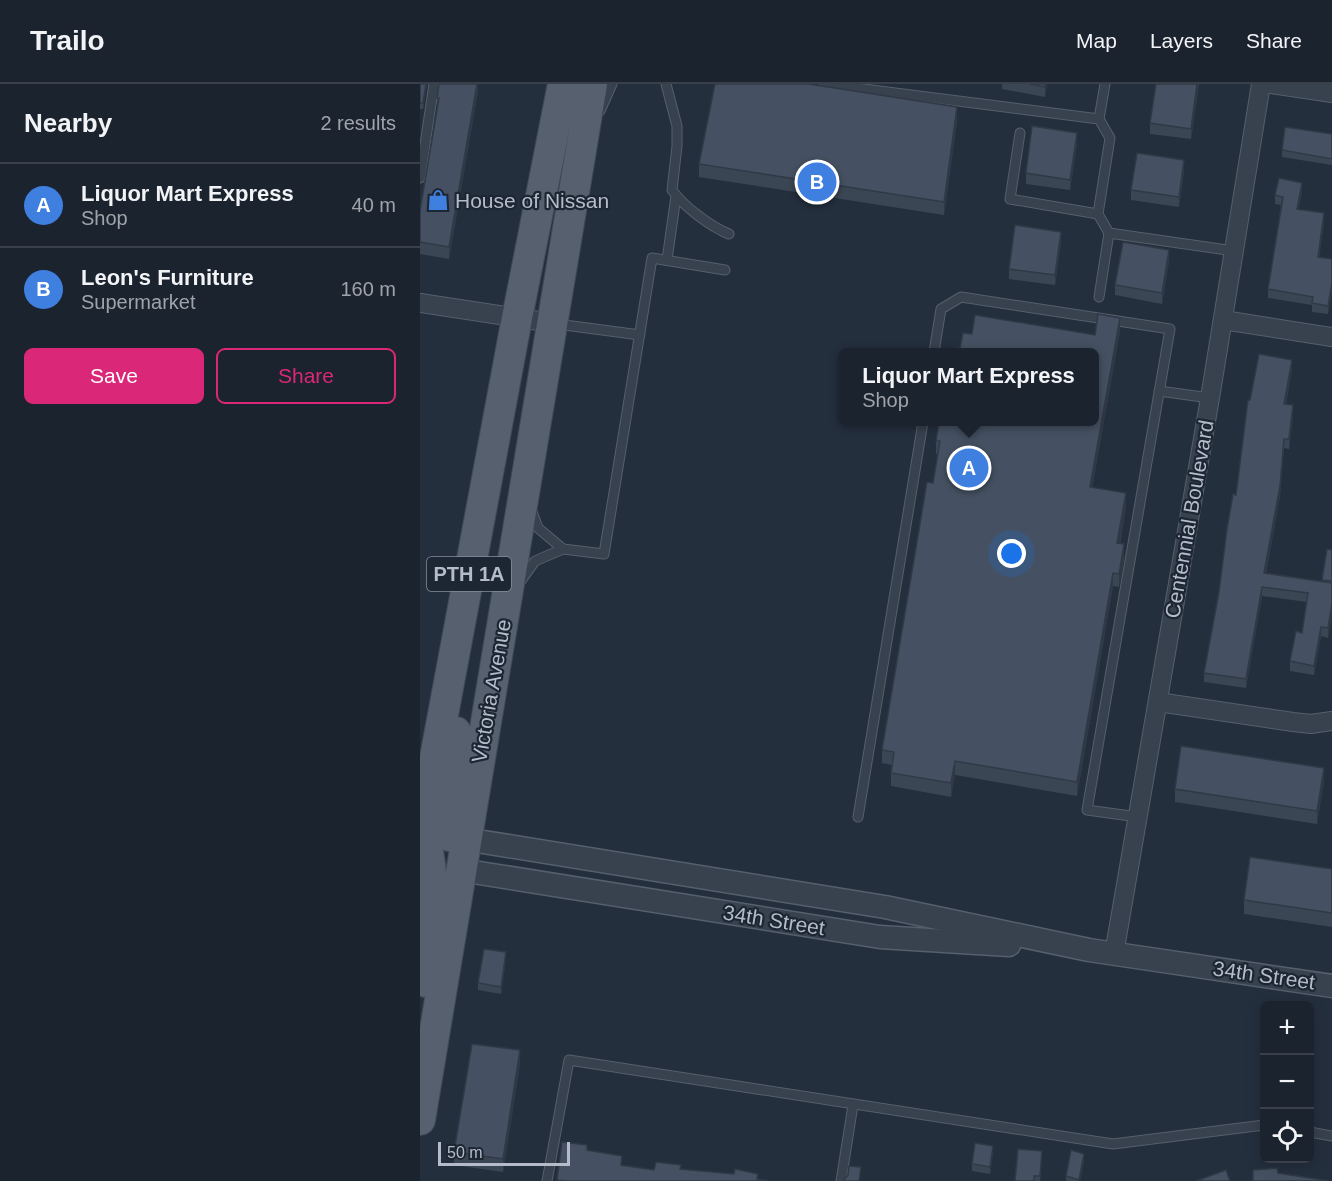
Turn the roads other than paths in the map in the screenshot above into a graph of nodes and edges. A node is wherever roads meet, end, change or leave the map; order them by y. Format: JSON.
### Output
{"nodes":[{"id":1,"x":434,"y":84,"type":"edge"},
{"id":2,"x":563,"y":84,"type":"edge"},
{"id":3,"x":592,"y":84,"type":"edge"},
{"id":4,"x":612,"y":84,"type":"edge"},
{"id":5,"x":666,"y":84,"type":"edge"},
{"id":6,"x":825,"y":84,"type":"edge"},
{"id":7,"x":1105,"y":84,"type":"edge"},
{"id":8,"x":1261,"y":84,"type":"edge"},
{"id":9,"x":1271,"y":84,"type":"edge"},
{"id":10,"x":1332,"y":93,"type":"edge"},
{"id":11,"x":1099,"y":120,"type":"junction"},
{"id":12,"x":1020,"y":133,"type":"dead end"},
{"id":13,"x":420,"y":173,"type":"edge"},
{"id":14,"x":573,"y":196,"type":"junction"},
{"id":15,"x":676,"y":196,"type":"junction"},
{"id":16,"x":1098,"y":214,"type":"junction"},
{"id":17,"x":1109,"y":232,"type":"junction"},
{"id":18,"x":729,"y":234,"type":"dead end"},
{"id":19,"x":1234,"y":251,"type":"junction"},
{"id":20,"x":667,"y":260,"type":"junction"},
{"id":21,"x":725,"y":270,"type":"dead end"},
{"id":22,"x":1100,"y":297,"type":"dead end"},
{"id":23,"x":420,"y":303,"type":"edge"},
{"id":24,"x":517,"y":318,"type":"junction"},
{"id":25,"x":1223,"y":320,"type":"junction"},
{"id":26,"x":552,"y":323,"type":"junction"},
{"id":27,"x":640,"y":334,"type":"junction"},
{"id":28,"x":1332,"y":337,"type":"edge"},
{"id":29,"x":935,"y":348,"type":"edge"},
{"id":30,"x":1159,"y":391,"type":"junction"},
{"id":31,"x":1210,"y":398,"type":"junction"},
{"id":32,"x":922,"y":426,"type":"edge"},
{"id":33,"x":525,"y":493,"type":"junction"},
{"id":34,"x":563,"y":549,"type":"junction"},
{"id":35,"x":467,"y":585,"type":"junction"},
{"id":36,"x":508,"y":598,"type":"junction"},
{"id":37,"x":1158,"y":702,"type":"junction"},
{"id":38,"x":1332,"y":721,"type":"edge"},
{"id":39,"x":858,"y":817,"type":"dead end"},
{"id":40,"x":1138,"y":817,"type":"junction"},
{"id":41,"x":421,"y":834,"type":"edge"},
{"id":42,"x":465,"y":839,"type":"junction"},
{"id":43,"x":461,"y":870,"type":"junction"},
{"id":44,"x":845,"y":901,"type":"junction"},
{"id":45,"x":841,"y":931,"type":"junction"},
{"id":46,"x":1089,"y":950,"type":"junction"},
{"id":47,"x":1114,"y":954,"type":"junction"},
{"id":48,"x":1332,"y":986,"type":"edge"},
{"id":49,"x":420,"y":1092,"type":"edge"},
{"id":50,"x":853,"y":1105,"type":"junction"},
{"id":51,"x":420,"y":1120,"type":"edge"},
{"id":52,"x":1260,"y":1126,"type":"edge"},
{"id":53,"x":1314,"y":1133,"type":"edge"},
{"id":54,"x":1332,"y":1136,"type":"edge"},
{"id":55,"x":547,"y":1181,"type":"edge"},
{"id":56,"x":841,"y":1181,"type":"edge"}],
"edges":[{"from":1,"to":13,"type":"lane"},
{"from":2,"to":24,"type":"main road","name":"Victoria Avenue","number":"PTH 1A"},
{"from":3,"to":14,"type":"main road","name":"Victoria Avenue","number":"PTH 1A"},
{"from":4,"to":14,"type":"lane"},
{"from":5,"to":15,"type":"lane"},
{"from":6,"to":11,"type":"lane"},
{"from":7,"to":11,"type":"lane"},
{"from":8,"to":19,"type":"street","name":"Centennial Boulevard"},
{"from":9,"to":10,"type":"street"},
{"from":11,"to":16,"type":"lane"},
{"from":12,"to":16,"type":"lane"},
{"from":14,"to":26,"type":"main road","name":"Victoria Avenue","number":"PTH 1A"},
{"from":15,"to":18,"type":"lane"},
{"from":15,"to":20,"type":"lane"},
{"from":16,"to":17,"type":"lane"},
{"from":17,"to":19,"type":"lane"},
{"from":17,"to":22,"type":"lane"},
{"from":19,"to":25,"type":"street","name":"Centennial Boulevard"},
{"from":20,"to":21,"type":"lane"},
{"from":20,"to":27,"type":"lane"},
{"from":23,"to":24,"type":"street"},
{"from":24,"to":26,"type":"street"},
{"from":24,"to":35,"type":"main road","name":"Victoria Avenue","number":"PTH 1A"},
{"from":25,"to":28,"type":"street"},
{"from":25,"to":31,"type":"street","name":"Centennial Boulevard"},
{"from":26,"to":27,"type":"lane"},
{"from":26,"to":33,"type":"main road","name":"Victoria Avenue","number":"PTH 1A"},
{"from":27,"to":34,"type":"lane"},
{"from":29,"to":30,"type":"lane"},
{"from":30,"to":31,"type":"lane"},
{"from":30,"to":40,"type":"lane"},
{"from":31,"to":37,"type":"street","name":"Centennial Boulevard"},
{"from":32,"to":39,"type":"lane"},
{"from":33,"to":34,"type":"lane"},
{"from":33,"to":36,"type":"main road","name":"Victoria Avenue","number":"PTH 1A"},
{"from":34,"to":36,"type":"lane"},
{"from":35,"to":41,"type":"main road","name":"Victoria Avenue","number":"PTH 1A"},
{"from":35,"to":43,"type":"main road"},
{"from":36,"to":42,"type":"main road","name":"Victoria Avenue","number":"PTH 1A"},
{"from":37,"to":38,"type":"street"},
{"from":37,"to":40,"type":"street","name":"Centennial Boulevard"},
{"from":40,"to":47,"type":"street","name":"Centennial Boulevard"},
{"from":41,"to":49,"type":"main road"},
{"from":42,"to":43,"type":"main road","name":"Victoria Avenue","number":"PTH 1A"},
{"from":42,"to":44,"type":"street","name":"34th Street"},
{"from":43,"to":45,"type":"street","name":"34th Street"},
{"from":43,"to":51,"type":"main road","name":"Victoria Avenue","number":"PTH 1A"},
{"from":44,"to":45,"type":"street"},
{"from":44,"to":46,"type":"street","name":"34th Street"},
{"from":45,"to":46,"type":"street","name":"34th Street"},
{"from":46,"to":47,"type":"street","name":"34th Street"},
{"from":47,"to":48,"type":"street","name":"34th Street"},
{"from":50,"to":52,"type":"lane"},
{"from":50,"to":55,"type":"lane"},
{"from":50,"to":56,"type":"lane"},
{"from":53,"to":54,"type":"lane"}]}
